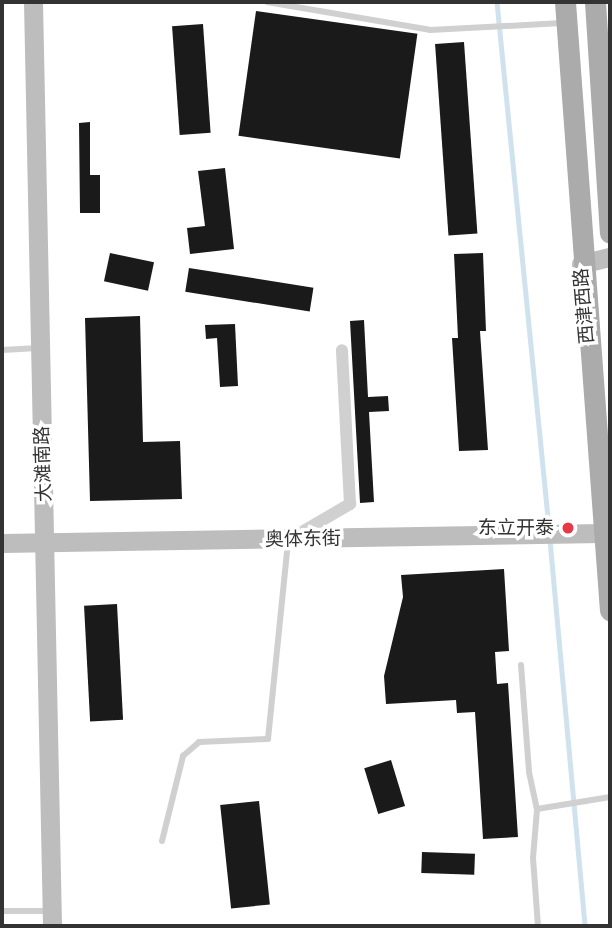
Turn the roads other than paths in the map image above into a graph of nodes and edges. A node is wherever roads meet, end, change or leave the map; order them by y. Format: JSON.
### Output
{"nodes":[{"id":1,"x":33,"y":2,"type":"edge"},
{"id":2,"x":267,"y":2,"type":"edge"},
{"id":3,"x":595,"y":2,"type":"edge"},
{"id":4,"x":566,"y":12,"type":"edge"},
{"id":5,"x":610,"y":233,"type":"edge"},
{"id":6,"x":610,"y":257,"type":"edge"},
{"id":7,"x":581,"y":264,"type":"junction"},
{"id":8,"x":38,"y":348,"type":"junction"},
{"id":9,"x":2,"y":350,"type":"edge"},
{"id":10,"x":342,"y":350,"type":"dead end"},
{"id":11,"x":603,"y":533,"type":"junction"},
{"id":12,"x":288,"y":540,"type":"junction"},
{"id":13,"x":46,"y":541,"type":"junction"},
{"id":14,"x":2,"y":543,"type":"edge"},
{"id":15,"x":610,"y":610,"type":"edge"},
{"id":16,"x":521,"y":666,"type":"dead end"},
{"id":17,"x":610,"y":797,"type":"edge"},
{"id":18,"x":537,"y":809,"type":"junction"},
{"id":19,"x":162,"y":841,"type":"dead end"},
{"id":20,"x":2,"y":911,"type":"edge"},
{"id":21,"x":51,"y":918,"type":"edge"},
{"id":22,"x":538,"y":926,"type":"edge"}],
"edges":[{"from":1,"to":8,"type":"street","name":"大滩南路"},
{"from":2,"to":4,"type":"lane"},
{"from":3,"to":5,"type":"main road"},
{"from":4,"to":7,"type":"main road","name":"西津西路"},
{"from":6,"to":7,"type":"street"},
{"from":7,"to":11,"type":"main road","name":"西津西路"},
{"from":8,"to":9,"type":"lane"},
{"from":8,"to":13,"type":"street","name":"大滩南路"},
{"from":10,"to":12,"type":"street"},
{"from":11,"to":12,"type":"street","name":"奥体东街"},
{"from":11,"to":15,"type":"main road","name":"西津西路"},
{"from":12,"to":13,"type":"street","name":"奥体东街"},
{"from":12,"to":19,"type":"lane"},
{"from":13,"to":14,"type":"street","name":"奥体东街"},
{"from":13,"to":21,"type":"street","name":"大滩南路"},
{"from":16,"to":18,"type":"lane"},
{"from":17,"to":18,"type":"lane"},
{"from":18,"to":22,"type":"lane"},
{"from":20,"to":21,"type":"lane"}]}
